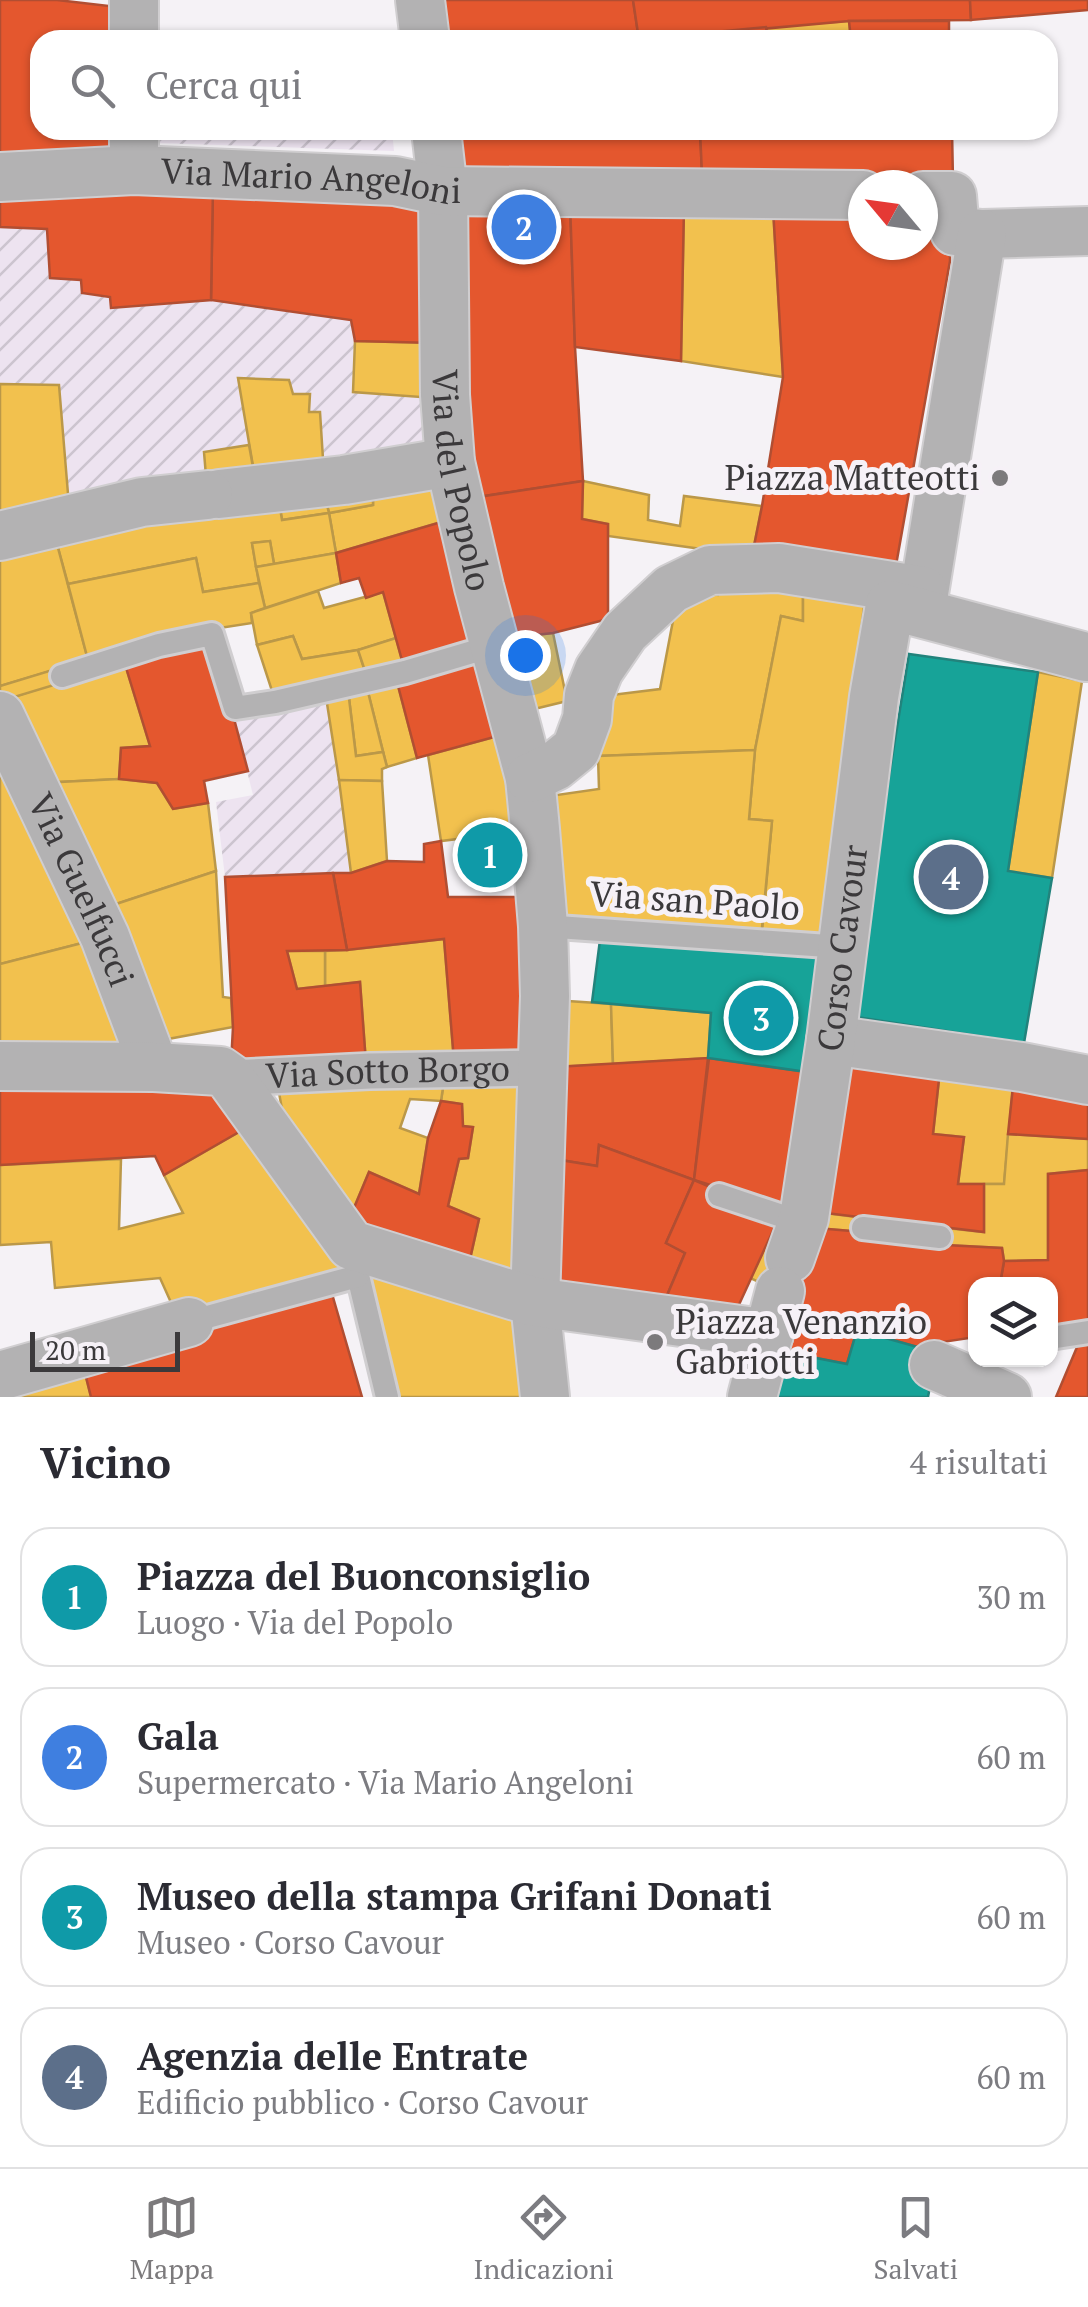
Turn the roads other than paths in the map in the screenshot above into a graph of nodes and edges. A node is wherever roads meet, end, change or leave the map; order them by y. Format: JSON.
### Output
{"nodes":[{"id":1,"x":134,"y":0,"type":"edge"},
{"id":2,"x":420,"y":0,"type":"edge"},
{"id":3,"x":134,"y":30,"type":"edge"},
{"id":4,"x":424,"y":30,"type":"edge"},
{"id":5,"x":437,"y":140,"type":"edge"},
{"id":6,"x":134,"y":150,"type":"edge"},
{"id":7,"x":0,"y":177,"type":"edge"},
{"id":8,"x":443,"y":191,"type":"junction"},
{"id":9,"x":848,"y":195,"type":"edge"},
{"id":10,"x":938,"y":198,"type":"edge"},
{"id":11,"x":1088,"y":231,"type":"edge"},
{"id":12,"x":982,"y":234,"type":"junction"},
{"id":13,"x":450,"y":462,"type":"junction"},
{"id":14,"x":0,"y":536,"type":"edge"},
{"id":15,"x":922,"y":601,"type":"junction"},
{"id":16,"x":496,"y":645,"type":"junction"},
{"id":17,"x":1086,"y":656,"type":"dead end"},
{"id":18,"x":62,"y":676,"type":"dead end"},
{"id":19,"x":0,"y":716,"type":"edge"},
{"id":20,"x":530,"y":778,"type":"junction"},
{"id":21,"x":543,"y":926,"type":"junction"},
{"id":22,"x":842,"y":947,"type":"junction"},
{"id":23,"x":831,"y":1040,"type":"junction"},
{"id":24,"x":0,"y":1066,"type":"edge"},
{"id":25,"x":154,"y":1066,"type":"junction"},
{"id":26,"x":544,"y":1068,"type":"junction"},
{"id":27,"x":230,"y":1078,"type":"junction"},
{"id":28,"x":1088,"y":1080,"type":"edge"},
{"id":29,"x":719,"y":1196,"type":"dead end"},
{"id":30,"x":863,"y":1228,"type":"dead end"},
{"id":31,"x":940,"y":1237,"type":"dead end"},
{"id":32,"x":354,"y":1260,"type":"junction"},
{"id":33,"x":789,"y":1279,"type":"junction"},
{"id":34,"x":535,"y":1302,"type":"junction"},
{"id":35,"x":189,"y":1322,"type":"joint"},
{"id":36,"x":1088,"y":1332,"type":"edge"},
{"id":37,"x":1058,"y":1337,"type":"edge"},
{"id":38,"x":955,"y":1360,"type":"edge"},
{"id":39,"x":0,"y":1376,"type":"edge"},
{"id":40,"x":387,"y":1397,"type":"edge"},
{"id":41,"x":545,"y":1397,"type":"edge"},
{"id":42,"x":752,"y":1397,"type":"edge"},
{"id":43,"x":1007,"y":1397,"type":"edge"}],
"edges":[{"from":1,"to":3,"type":"street"},
{"from":2,"to":4,"type":"street"},
{"from":5,"to":8,"type":"street","name":"Via del Popolo"},
{"from":6,"to":7,"type":"street","name":"Via Mario Angeloni"},
{"from":6,"to":8,"type":"street","name":"Via Mario Angeloni"},
{"from":8,"to":9,"type":"street","name":"Via Mario Angeloni"},
{"from":8,"to":13,"type":"street","name":"Via del Popolo"},
{"from":10,"to":12,"type":"street"},
{"from":11,"to":12,"type":"street"},
{"from":12,"to":15,"type":"street"},
{"from":13,"to":14,"type":"street"},
{"from":13,"to":16,"type":"street","name":"Via del Popolo"},
{"from":15,"to":17,"type":"street"},
{"from":15,"to":20,"type":"street"},
{"from":15,"to":22,"type":"street","name":"Corso Cavour"},
{"from":16,"to":18,"type":"lane"},
{"from":16,"to":20,"type":"street","name":"Via del Popolo"},
{"from":19,"to":25,"type":"street","name":"Via Guelfucci"},
{"from":20,"to":21,"type":"street","name":"Via del Popolo"},
{"from":21,"to":22,"type":"lane","name":"Via san Paolo"},
{"from":21,"to":26,"type":"street","name":"Via del Popolo"},
{"from":22,"to":23,"type":"street","name":"Corso Cavour"},
{"from":23,"to":28,"type":"street"},
{"from":23,"to":33,"type":"street","name":"Corso Cavour"},
{"from":24,"to":25,"type":"street"},
{"from":25,"to":27,"type":"street"},
{"from":26,"to":27,"type":"street","name":"Via Sotto Borgo"},
{"from":26,"to":34,"type":"street","name":"Via del Popolo"},
{"from":27,"to":32,"type":"street"},
{"from":29,"to":33,"type":"lane"},
{"from":30,"to":31,"type":"lane"},
{"from":32,"to":34,"type":"street"},
{"from":32,"to":35,"type":"lane"},
{"from":32,"to":40,"type":"lane"},
{"from":33,"to":34,"type":"street"},
{"from":33,"to":42,"type":"street"},
{"from":34,"to":41,"type":"street"},
{"from":35,"to":39,"type":"street"},
{"from":36,"to":37,"type":"lane"},
{"from":38,"to":43,"type":"street"}]}
